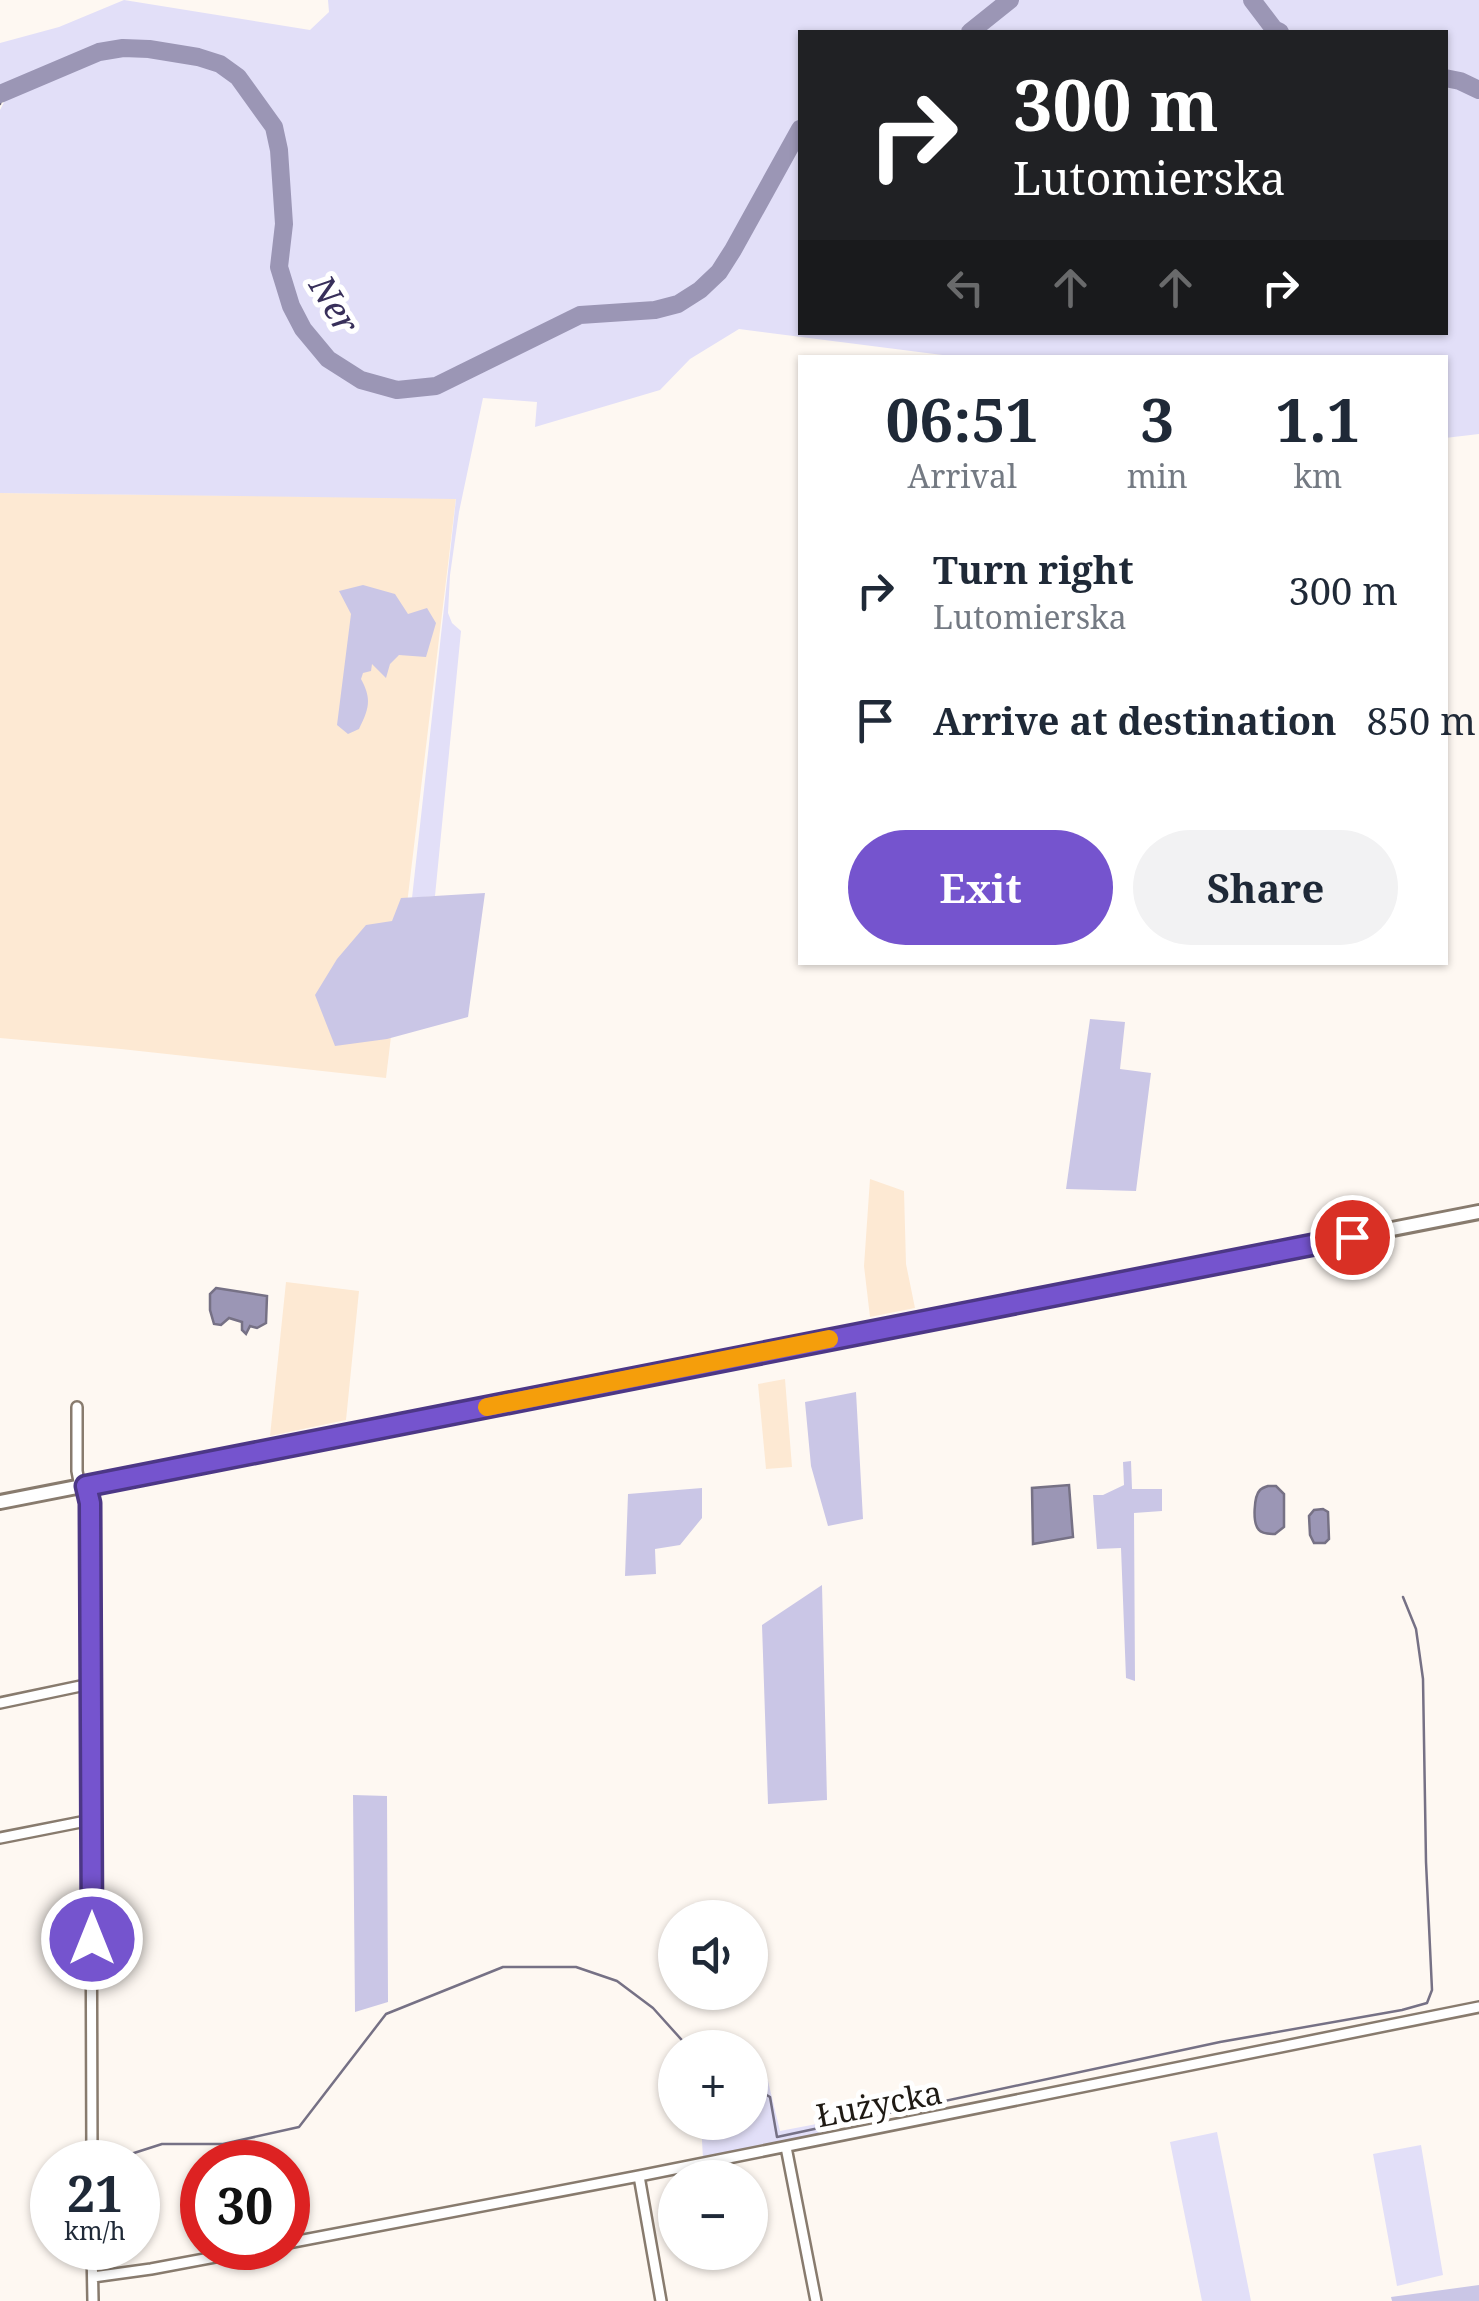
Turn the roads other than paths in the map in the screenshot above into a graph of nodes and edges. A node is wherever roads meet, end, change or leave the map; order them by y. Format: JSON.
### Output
{"nodes":[{"id":1,"x":1479,"y":1212,"type":"edge"},
{"id":2,"x":77,"y":1407,"type":"dead end"},
{"id":3,"x":83,"y":1486,"type":"junction"},
{"id":4,"x":0,"y":1502,"type":"edge"},
{"id":5,"x":90,"y":1684,"type":"junction"},
{"id":6,"x":0,"y":1703,"type":"edge"},
{"id":7,"x":92,"y":1820,"type":"junction"},
{"id":8,"x":0,"y":1838,"type":"edge"},
{"id":9,"x":1479,"y":2008,"type":"edge"},
{"id":10,"x":92,"y":2140,"type":"edge"},
{"id":11,"x":786,"y":2146,"type":"junction"},
{"id":12,"x":639,"y":2176,"type":"junction"},
{"id":13,"x":310,"y":2239,"type":"edge"},
{"id":14,"x":180,"y":2264,"type":"edge"},
{"id":15,"x":93,"y":2270,"type":"edge"},
{"id":16,"x":93,"y":2277,"type":"junction"},
{"id":17,"x":93,"y":2301,"type":"edge"},
{"id":18,"x":661,"y":2301,"type":"edge"},
{"id":19,"x":816,"y":2301,"type":"edge"}],
"edges":[{"from":1,"to":3,"type":"main road"},
{"from":2,"to":3,"type":"street"},
{"from":3,"to":4,"type":"main road"},
{"from":3,"to":5,"type":"street"},
{"from":5,"to":6,"type":"street"},
{"from":5,"to":7,"type":"street"},
{"from":7,"to":8,"type":"street"},
{"from":7,"to":10,"type":"street"},
{"from":9,"to":11,"type":"street","name":"Łużycka"},
{"from":11,"to":12,"type":"street","name":"Łużycka"},
{"from":11,"to":19,"type":"street"},
{"from":12,"to":13,"type":"street","name":"Łużycka"},
{"from":12,"to":18,"type":"street"},
{"from":14,"to":16,"type":"street"},
{"from":15,"to":16,"type":"street"},
{"from":16,"to":17,"type":"street"}]}
